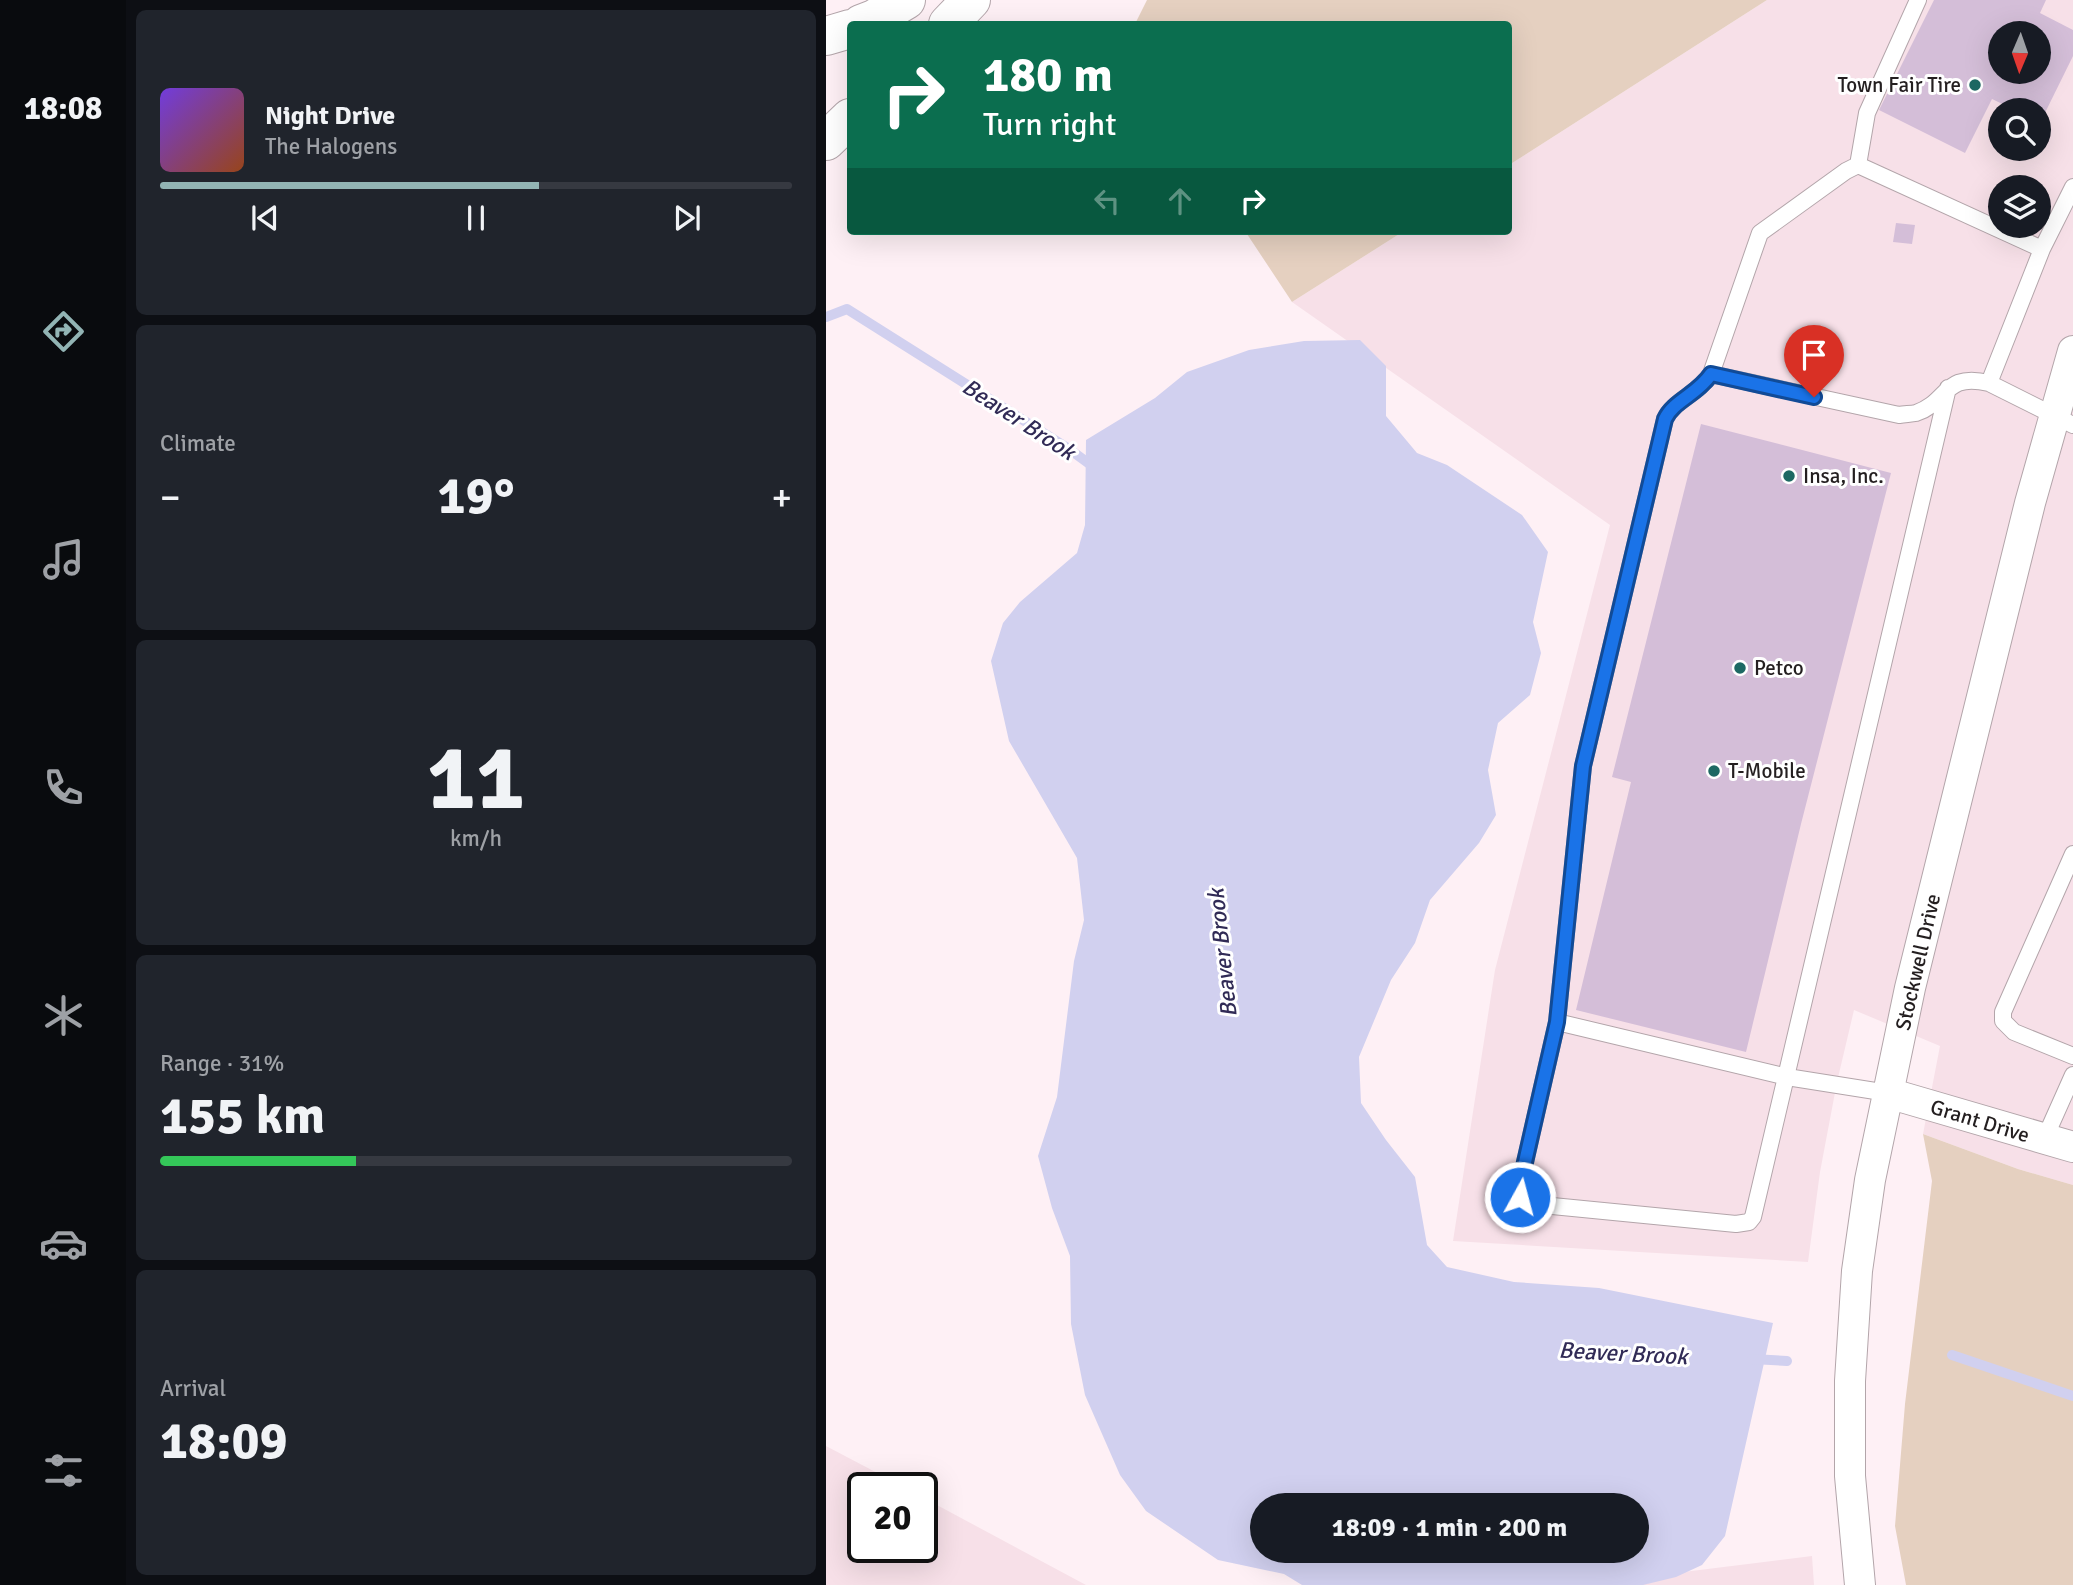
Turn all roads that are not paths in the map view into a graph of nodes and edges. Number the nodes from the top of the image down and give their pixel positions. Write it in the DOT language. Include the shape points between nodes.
graph roads {
  1 [pos="906,0"];
  2 [pos="971,0"];
  3 [pos="1918,0"];
  4 [pos="869,21"];
  5 [pos="951,21"];
  6 [pos="847,30"];
  7 [pos="826,36"];
  8 [pos="847,121"];
  9 [pos="826,141"];
  10 [pos="1858,165"];
  11 [pos="2073,187"];
  12 [pos="2042,249"];
  13 [pos="2073,351"];
  14 [pos="1711,374"];
  15 [pos="1989,383"];
  16 [pos="1948,388"];
  17 [pos="2064,421"];
  18 [pos="2073,853"];
  19 [pos="1557,1022"];
  20 [pos="2073,1056"];
  21 [pos="2073,1075"];
  22 [pos="1787,1077"];
  23 [pos="1888,1093"];
  24 [pos="2043,1140"];
  25 [pos="2073,1147"];
  26 [pos="1860,1585"];
  1 -- 4 [label="highway"];
  2 -- 5 [label="highway"];
  3 -- 10 [label="lane" via="1867,113"];
  6 -- 7 [label="highway"];
  8 -- 9 [label="highway"];
  10 -- 12 [label="lane"];
  10 -- 14 [label="lane" via="1760,233"];
  11 -- 12 [label="lane"];
  12 -- 15 [label="lane"];
  13 -- 17 [label="street, Stockwell Drive"];
  14 -- 16 [label="lane" via="1899,415 1928,407"];
  14 -- 19 [label="lane" via="1704,385 1669,410 1665,419 1583,766"];
  15 -- 16 [label="lane" via="1967,381"];
  15 -- 17 [label="lane"];
  16 -- 22 [label="lane"];
  17 -- 23 [label="street, Stockwell Drive" via="2030,503"];
  18 -- 20 [label="lane" via="2003,1012 2003,1021 2014,1032"];
  19 -- 22 [label="lane"];
  19 -- 22 [label="lane" via="1520,1184 1520,1197 1532,1204 1749,1222 1755,1213"];
  21 -- 24 [label="lane"];
  22 -- 23 [label="lane"];
  23 -- 24 [label="street, Grant Drive"];
  23 -- 26 [label="street, Stockwell Drive" via="1861,1232 1851,1356 1850,1476"];
  24 -- 25 [label="street, Grant Drive"];
}
